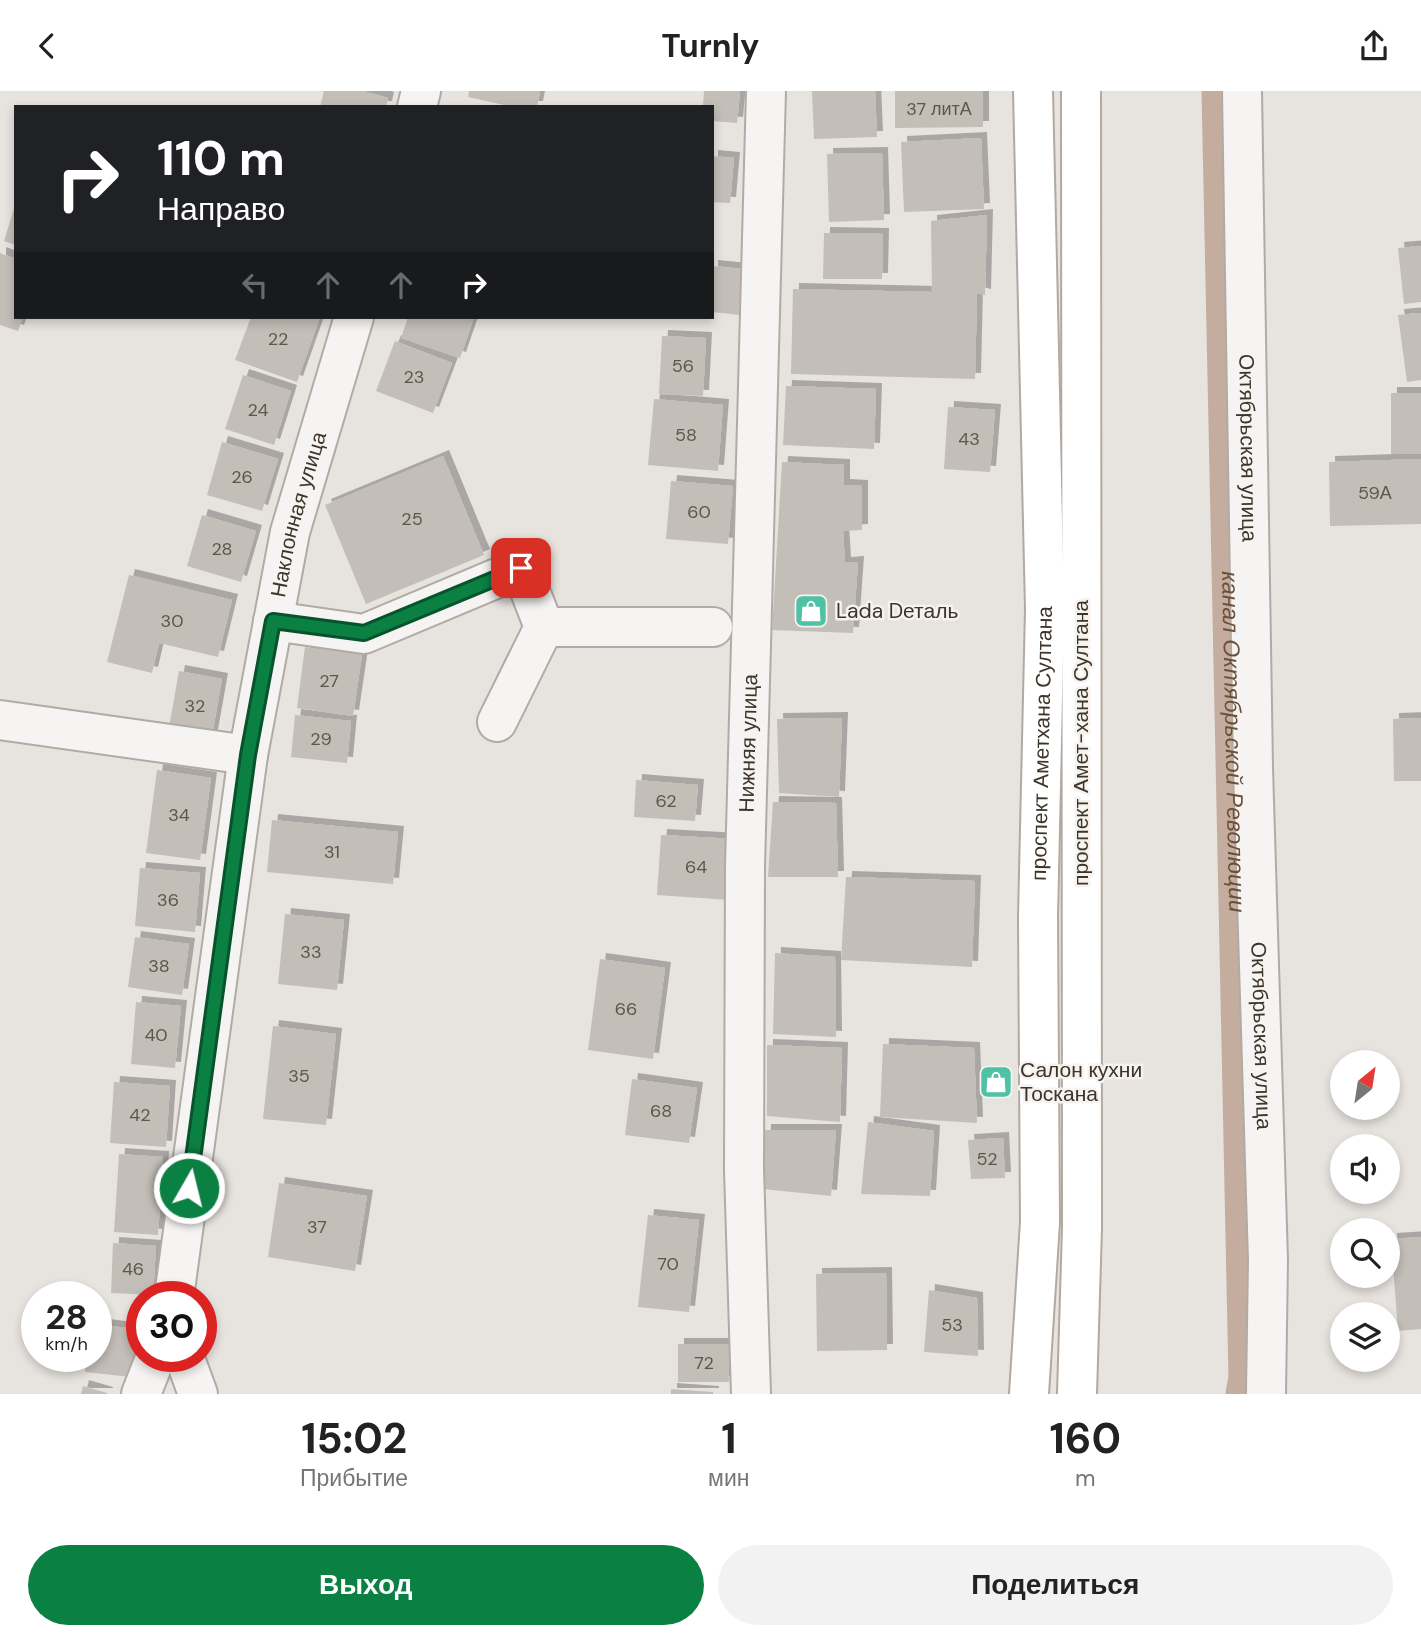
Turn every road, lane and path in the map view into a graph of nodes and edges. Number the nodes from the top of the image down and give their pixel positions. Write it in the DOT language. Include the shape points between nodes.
graph roads {
  1 [pos="766,91"];
  2 [pos="1033,91"];
  3 [pos="1081,91"];
  4 [pos="1242,91"];
  5 [pos="353,319"];
  6 [pos="273,621"];
  7 [pos="544,627"];
  8 [pos="713,627"];
  9 [pos="0,719"];
  10 [pos="497,722"];
  11 [pos="248,755"];
  12 [pos="176,1281"];
  13 [pos="150,1372"];
  14 [pos="190,1372"];
  15 [pos="141,1394"];
  16 [pos="198,1394"];
  17 [pos="751,1394"];
  18 [pos="1029,1394"];
  19 [pos="1077,1394"];
  20 [pos="1266,1394"];
  1 -- 17 [label="street, Нижняя улица" via="745,866 744,1170"];
  2 -- 18 [label="main road, проспект Аметхана Султана" via="1045,609 1038,917 1040,1222"];
  3 -- 19 [label="main road, проспект Амет-хана Султана" via="1082,1228"];
  4 -- 20 [label="street, Октябрьская улица" via="1253,768 1268,1260"];
  5 -- 6 [label="street, Наклонная улица" via="290,532"];
  6 -- 7 [label="street" via="364,633 521,568"];
  6 -- 11 [label="street, Наклонная улица"];
  7 -- 8 [label="street"];
  7 -- 10 [label="street"];
  9 -- 11 [label="street"];
  11 -- 12 [label="street, Наклонная улица"];
  13 -- 15 [label="street"];
  14 -- 16 [label="street"];
}
